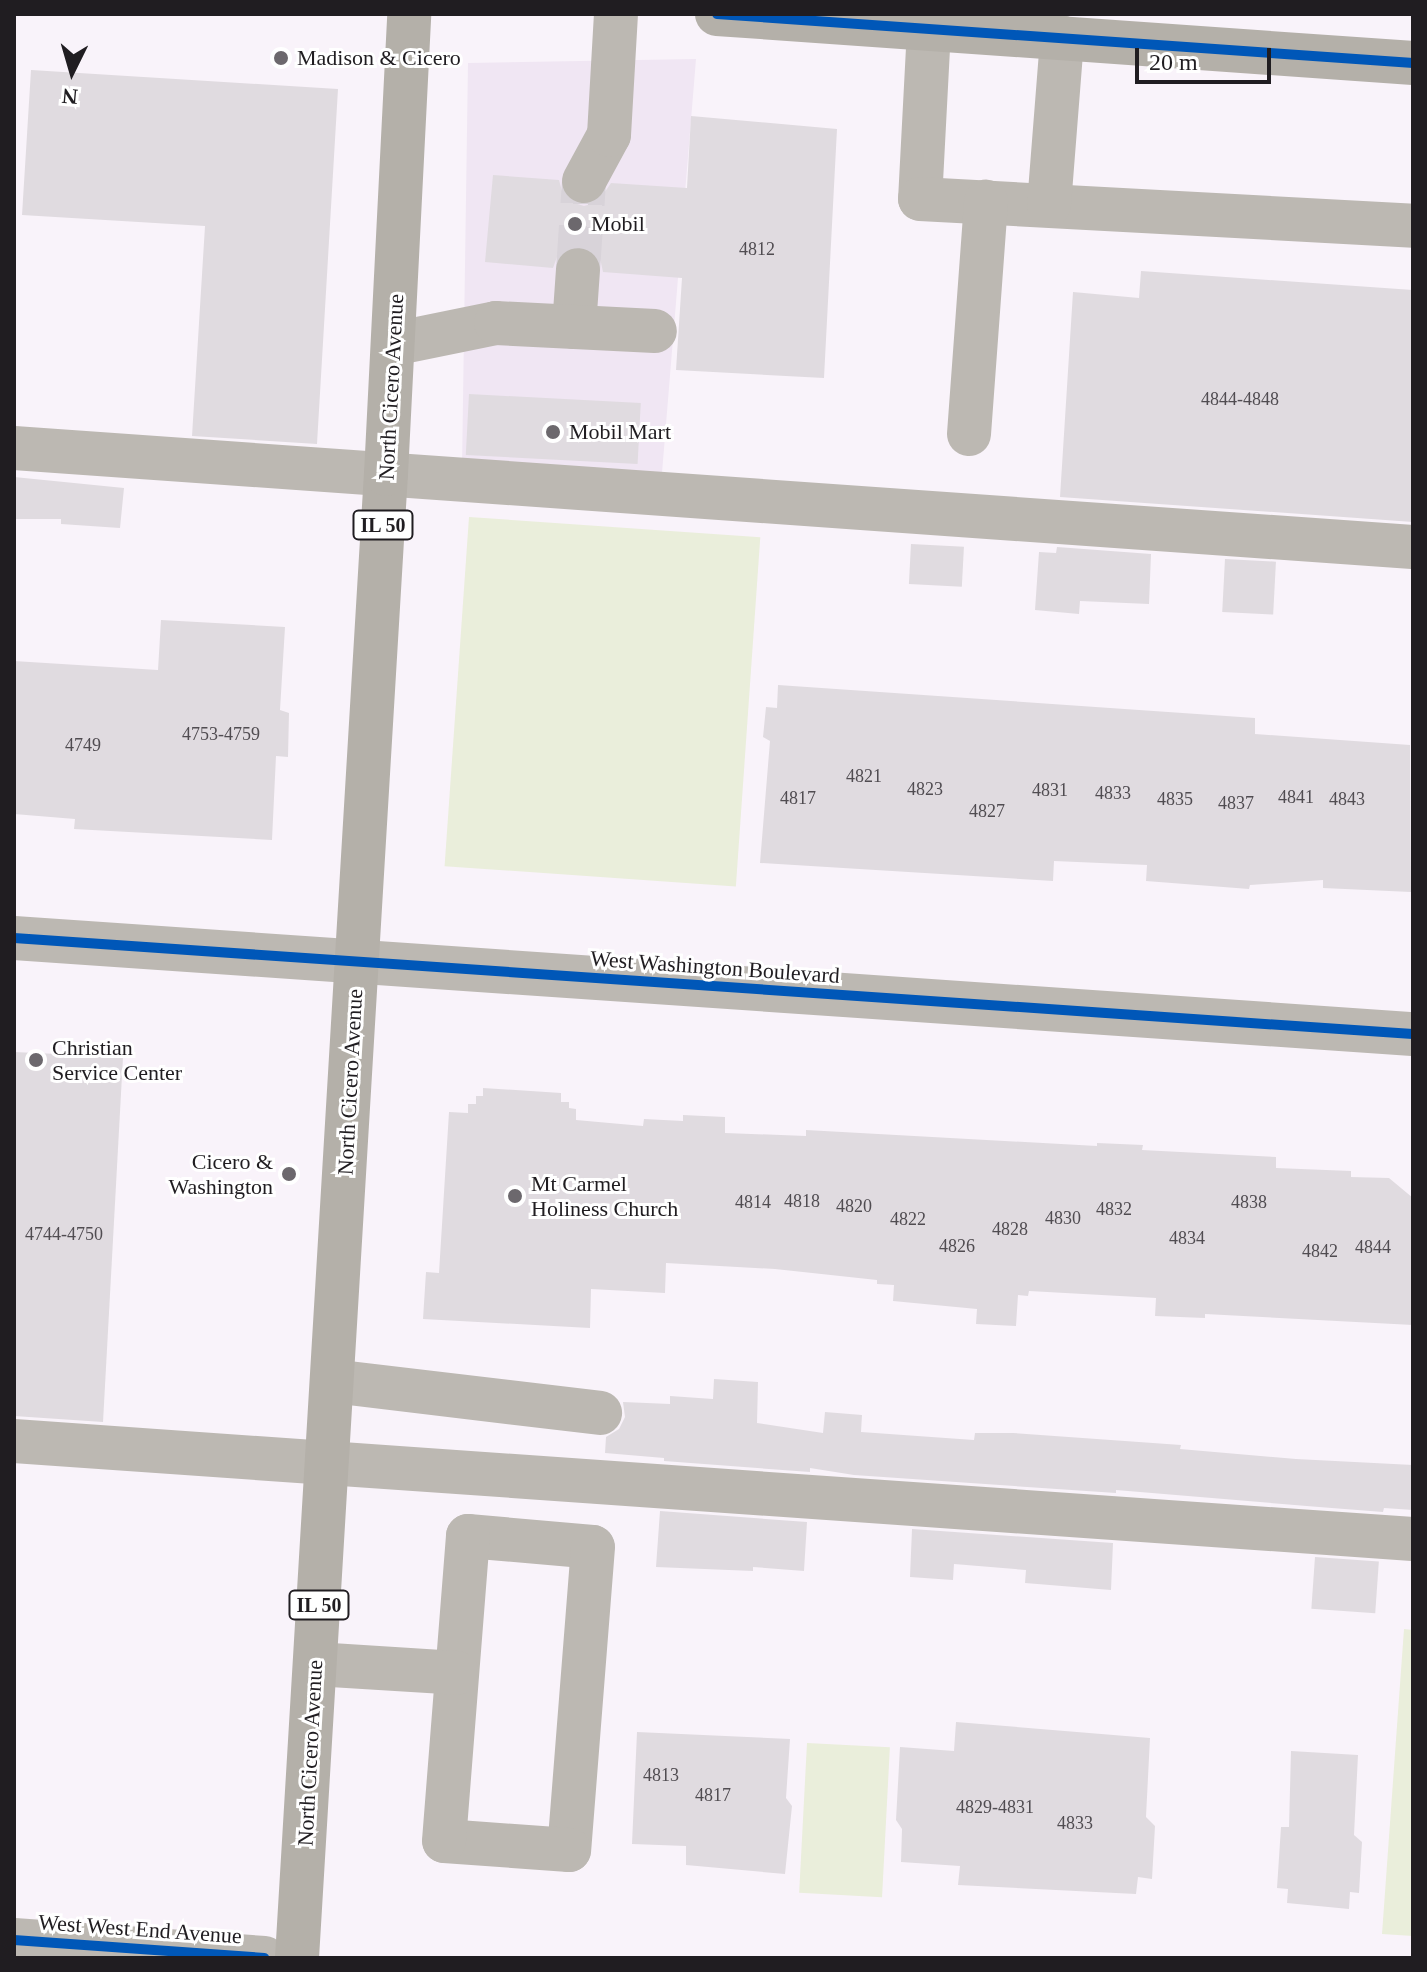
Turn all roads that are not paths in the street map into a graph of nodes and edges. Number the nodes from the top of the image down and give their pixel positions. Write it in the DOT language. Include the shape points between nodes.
graph roads {
  1 [pos="409,14"];
  2 [pos="616,14"];
  3 [pos="717,14"];
  4 [pos="929,29"];
  5 [pos="1062,38"];
  6 [pos="1413,63"];
  7 [pos="584,181"];
  8 [pos="986,202"];
  9 [pos="1049,205"];
  10 [pos="1413,226"];
  11 [pos="578,270"];
  12 [pos="574,327"];
  13 [pos="655,331"];
  14 [pos="393,344"];
  15 [pos="969,434"];
  16 [pos="14,448"];
  17 [pos="386,474"];
  18 [pos="1413,547"];
  19 [pos="14,938"];
  20 [pos="357,963"];
  21 [pos="1413,1034"];
  22 [pos="332,1381"];
  23 [pos="600,1413"];
  24 [pos="14,1441"];
  25 [pos="327,1463"];
  26 [pos="1413,1539"];
  27 [pos="315,1664"];
  28 [pos="457,1673"];
  29 [pos="14,1940"];
  30 [pos="264,1958"];
  31 [pos="297,1958"];
  1 -- 14 [label="main road, North Cicero Avenue / IL 50"];
  2 -- 7 [label="street" via="609,135"];
  3 -- 4 [label="main road"];
  4 -- 5 [label="main road"];
  4 -- 8 [label="street" via="920,199"];
  5 -- 6 [label="main road"];
  5 -- 9 [label="street"];
  8 -- 9 [label="street"];
  8 -- 15 [label="street"];
  9 -- 10 [label="street"];
  11 -- 12 [label="street"];
  12 -- 13 [label="street"];
  12 -- 14 [label="street" via="496,323"];
  14 -- 17 [label="main road, North Cicero Avenue / IL 50"];
  16 -- 17 [label="street"];
  17 -- 18 [label="street"];
  17 -- 20 [label="main road, North Cicero Avenue / IL 50"];
  19 -- 20 [label="street, West Washington Boulevard"];
  20 -- 21 [label="street, West Washington Boulevard"];
  20 -- 22 [label="main road, North Cicero Avenue / IL 50"];
  22 -- 23 [label="street"];
  22 -- 25 [label="main road, North Cicero Avenue / IL 50"];
  24 -- 25 [label="street"];
  25 -- 26 [label="street"];
  25 -- 27 [label="main road, North Cicero Avenue / IL 50"];
  27 -- 28 [label="street"];
  27 -- 31 [label="main road, North Cicero Avenue / IL 50"];
  28 -- 28 [label="street" via="444,1841 569,1850 593,1547 468,1536"];
  29 -- 30 [label="street, West West End Avenue"];
}
